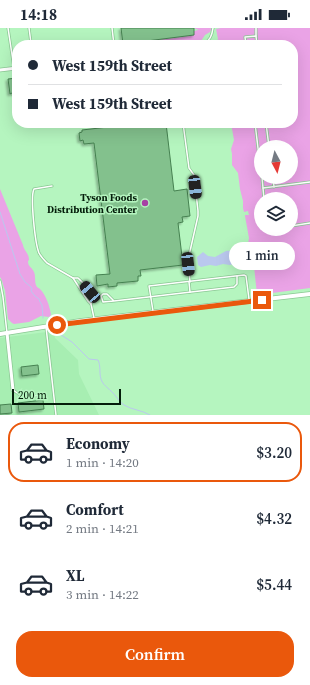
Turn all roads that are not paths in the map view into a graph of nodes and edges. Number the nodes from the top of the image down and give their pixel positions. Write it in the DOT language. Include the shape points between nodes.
graph roads {
  1 [pos="8,28"];
  2 [pos="29,28"];
  3 [pos="112,28"];
  4 [pos="213,28"];
  5 [pos="256,28"];
  6 [pos="256,36"];
  7 [pos="30,40"];
  8 [pos="113,40"];
  9 [pos="209,40"];
  10 [pos="245,40"];
  11 [pos="256,40"];
  12 [pos="12,51"];
  13 [pos="12,68"];
  14 [pos="0,70"];
  15 [pos="184,128"];
  16 [pos="256,128"];
  17 [pos="267,128"];
  18 [pos="257,140"];
  19 [pos="268,140"];
  20 [pos="310,182"];
  21 [pos="263,184"];
  22 [pos="52,186"];
  23 [pos="274,186"];
  24 [pos="263,188"];
  25 [pos="263,192"];
  26 [pos="310,224"];
  27 [pos="298,225"];
  28 [pos="237,276"];
  29 [pos="73,278"];
  30 [pos="0,280"];
  31 [pos="190,282"];
  32 [pos="190,292"];
  33 [pos="310,294"];
  34 [pos="151,297"];
  35 [pos="114,301"];
  36 [pos="249,301"];
  37 [pos="91,304"];
  38 [pos="153,313"];
  39 [pos="94,320"];
  40 [pos="46,326"];
  41 [pos="7,333"];
  42 [pos="0,334"];
  43 [pos="13,390"];
  44 [pos="42,395"];
  45 [pos="56,415"];
  1 -- 12 [label="lane"];
  2 -- 7 [label="lane"];
  3 -- 8 [label="lane"];
  4 -- 9 [label="lane"];
  5 -- 6 [label="lane"];
  6 -- 10 [label="lane" via="245,37"];
  6 -- 11 [label="lane"];
  13 -- 14 [label="street"];
  15 -- 31 [label="lane" via="189,168 194,175 198,211 188,260"];
  16 -- 18 [label="lane"];
  17 -- 19 [label="lane"];
  20 -- 23 [label="lane"];
  21 -- 24 [label="lane"];
  22 -- 29 [label="lane" via="34,189 32,193 39,252 43,260"];
  23 -- 24 [label="lane"];
  24 -- 25 [label="lane"];
  26 -- 27 [label="lane"];
  28 -- 31 [label="lane"];
  28 -- 32 [label="lane" via="237,284 234,287"];
  28 -- 36 [label="lane" via="246,276"];
  29 -- 37 [label="lane"];
  29 -- 37 [label="lane" via="78,278 90,292 94,299"];
  30 -- 41 [label="lane"];
  31 -- 32 [label="lane"];
  31 -- 34 [label="lane" via="150,286"];
  32 -- 34 [label="lane"];
  33 -- 36 [label="street"];
  34 -- 35 [label="lane"];
  34 -- 38 [label="lane"];
  35 -- 35 [label="lane" via="108,294 101,296 103,302"];
  36 -- 38 [label="street"];
  37 -- 39 [label="lane"];
  38 -- 39 [label="street"];
  39 -- 40 [label="street"];
  40 -- 41 [label="street"];
  40 -- 45 [label="lane"];
  41 -- 42 [label="street"];
  41 -- 43 [label="street"];
  43 -- 44 [label="lane" via="23,397"];
}
